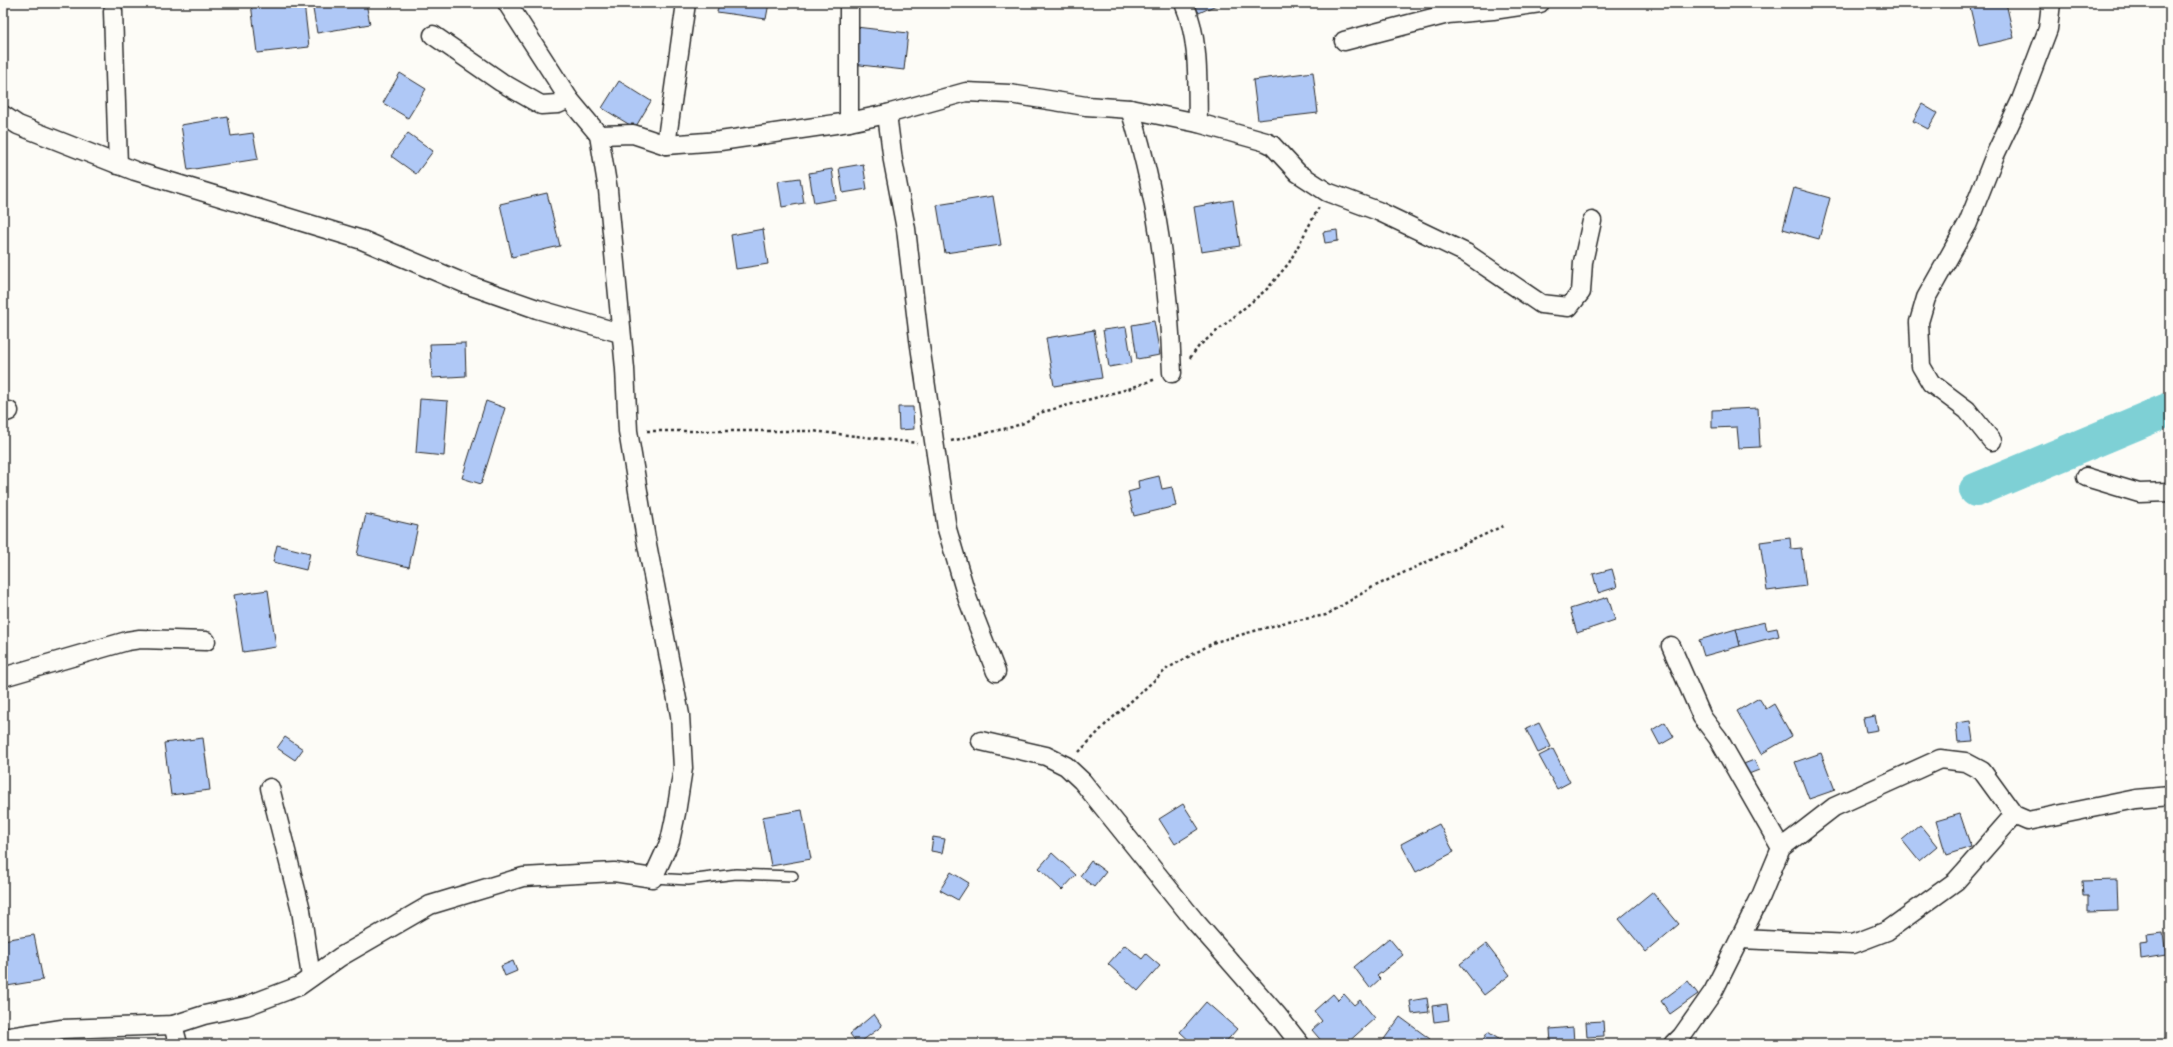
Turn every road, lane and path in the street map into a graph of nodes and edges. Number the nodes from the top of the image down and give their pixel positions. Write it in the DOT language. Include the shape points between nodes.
graph roads {
  1 [pos="507,3"];
  2 [pos="686,3"];
  3 [pos="849,3"];
  4 [pos="1184,3"];
  5 [pos="1540,3"];
  6 [pos="2051,3"];
  7 [pos="113,11"];
  8 [pos="433,35"];
  9 [pos="1344,41"];
  10 [pos="569,99"];
  11 [pos="1130,109"];
  12 [pos="887,114"];
  13 [pos="3,115"];
  14 [pos="849,122"];
  15 [pos="1198,123"];
  16 [pos="599,135"];
  17 [pos="666,145"];
  18 [pos="118,165"];
  19 [pos="1592,221"];
  20 [pos="620,333"];
  21 [pos="1172,374"];
  22 [pos="628,431"];
  23 [pos="1992,441"];
  24 [pos="935,445"];
  25 [pos="2086,477"];
  26 [pos="2170,492"];
  27 [pos="1505,525"];
  28 [pos="206,641"];
  29 [pos="1672,646"];
  30 [pos="996,672"];
  31 [pos="3,677"];
  32 [pos="981,741"];
  33 [pos="1066,766"];
  34 [pos="270,788"];
  35 [pos="2170,796"];
  36 [pos="2014,814"];
  37 [pos="1781,848"];
  38 [pos="793,876"];
  39 [pos="653,878"];
  40 [pos="1740,939"];
  41 [pos="311,977"];
  42 [pos="173,1025"];
  43 [pos="3,1038"];
  44 [pos="178,1044"];
  45 [pos="1300,1044"];
  46 [pos="1674,1044"];
  1 -- 10 [label="street"];
  2 -- 17 [label="street"];
  3 -- 14 [label="street"];
  4 -- 15 [label="street" via="1195,41"];
  5 -- 9 [label="street" via="1448,14"];
  6 -- 23 [label="street" via="2048,29 2020,100 1968,223 1926,298 1919,322 1921,366 1931,383 1967,410"];
  7 -- 18 [label="street"];
  8 -- 10 [label="street" via="540,105 558,104"];
  10 -- 16 [label="street"];
  11 -- 12 [label="street" via="1086,106 1010,94 966,92"];
  11 -- 15 [label="street"];
  11 -- 21 [label="street" via="1147,171 1160,234 1168,298"];
  12 -- 14 [label="street"];
  12 -- 24 [label="street" via="906,229"];
  13 -- 18 [label="street" via="18,125"];
  14 -- 17 [label="street" via="720,142"];
  15 -- 19 [label="street" via="1272,145 1298,173 1327,192 1378,211 1466,253 1541,304 1569,307 1580,292 1583,262"];
  16 -- 17 [label="street" via="633,134"];
  16 -- 20 [label="street" via="608,190"];
  18 -- 20 [label="street" via="362,240 466,284 537,310"];
  20 -- 22 [label="street" via="625,369"];
  22 -- 24 [label="path" via="812,431"];
  22 -- 39 [label="street" via="680,715 683,768 670,841"];
  24 -- 30 [label="street" via="947,529 968,600"];
  25 -- 26 [label="street" via="2139,494"];
  27 -- 33 [label="path" via="1370,588 1326,615 1215,642 1168,668 1108,722"];
  28 -- 31 [label="street" via="127,641"];
  29 -- 37 [label="street" via="1702,717 1718,738"];
  32 -- 33 [label="street" via="1046,756"];
  33 -- 45 [label="street" via="1082,781 1194,920"];
  34 -- 41 [label="street" via="301,910"];
  35 -- 36 [label="street" via="2136,799 2028,821"];
  36 -- 37 [label="street" via="1982,771 1964,762 1940,759 1834,807"];
  36 -- 40 [label="street" via="1956,880 1887,931 1853,944"];
  37 -- 40 [label="street"];
  38 -- 39 [label="lane" via="736,874 688,880"];
  39 -- 41 [label="street" via="614,872 516,879 430,905 340,957"];
  40 -- 46 [label="street" via="1713,992"];
  41 -- 42 [label="street" via="299,986 246,1006"];
  42 -- 43 [label="street" via="62,1029"];
  42 -- 44 [label="street"];
}
